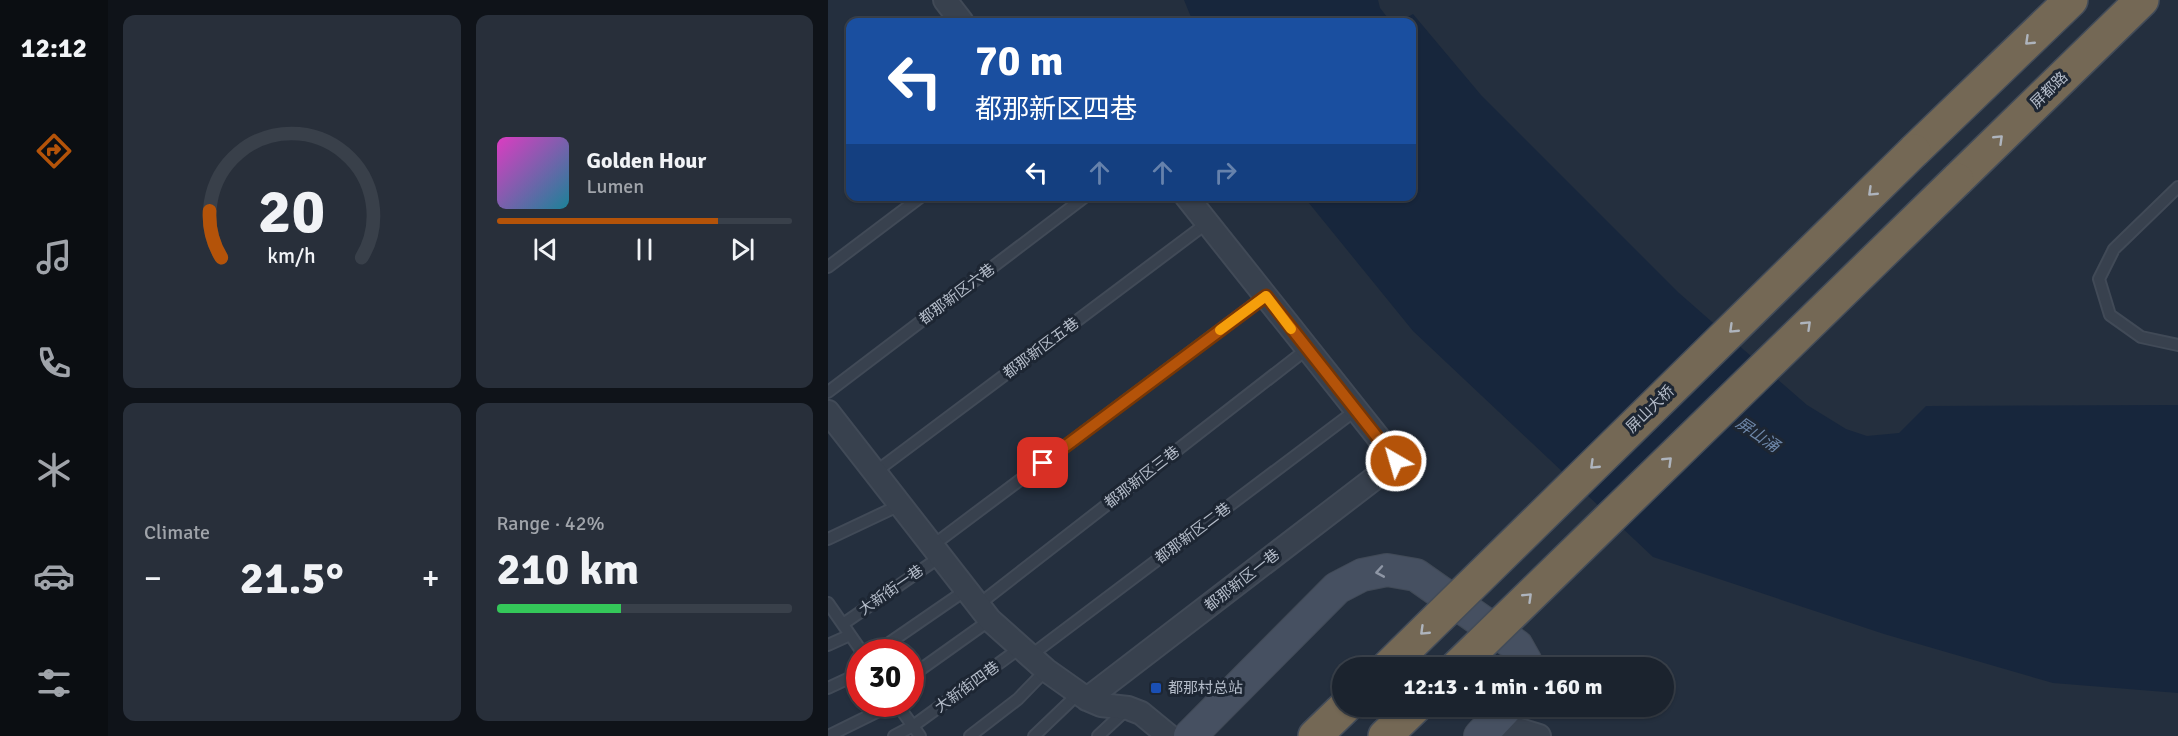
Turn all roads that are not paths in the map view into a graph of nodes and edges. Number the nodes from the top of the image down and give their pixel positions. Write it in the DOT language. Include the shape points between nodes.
graph roads {
  1 [pos="945,0"];
  2 [pos="2071,0"];
  3 [pos="2142,0"];
  4 [pos="959,18"];
  5 [pos="2178,187"];
  6 [pos="914,201"];
  7 [pos="1079,201"];
  8 [pos="1190,201"];
  9 [pos="1207,223"];
  10 [pos="828,267"];
  11 [pos="1266,296"];
  12 [pos="2178,345"];
  13 [pos="1307,349"];
  14 [pos="828,392"];
  15 [pos="1356,410"];
  16 [pos="828,412"];
  17 [pos="874,473"];
  18 [pos="900,506"];
  19 [pos="828,539"];
  20 [pos="936,551"];
  21 [pos="828,603"];
  22 [pos="978,605"];
  23 [pos="843,624"];
  24 [pos="850,635"];
  25 [pos="853,639"];
  26 [pos="904,639"];
  27 [pos="828,645"];
  28 [pos="1398,657"];
  29 [pos="1467,657"];
  30 [pos="1523,657"];
  31 [pos="1032,658"];
  32 [pos="924,662"];
  33 [pos="846,680"];
  34 [pos="828,688"];
  35 [pos="1082,696"];
  36 [pos="1128,708"];
  37 [pos="868,717"];
  38 [pos="906,717"];
  39 [pos="1335,717"];
  40 [pos="1494,722"];
  41 [pos="913,726"];
  42 [pos="828,736"];
  43 [pos="894,736"];
  44 [pos="920,736"];
  45 [pos="970,736"];
  46 [pos="1034,736"];
  47 [pos="1098,736"];
  48 [pos="1169,736"];
  49 [pos="1190,736"];
  50 [pos="1315,736"];
  51 [pos="1539,736"];
  1 -- 4 [label="street"];
  2 -- 28 [label="highway, 屏山大桥, one-way, bridge"];
  29 -- 3 [label="highway, 屏都路, one-way, bridge"];
  5 -- 12 [label="lane" via="2114,249 2099,279 2110,315 2141,338"];
  6 -- 10 [label="lane"];
  7 -- 14 [label="lane, 都那新区六巷"];
  8 -- 9 [label="street"];
  9 -- 11 [label="street"];
  9 -- 17 [label="lane, 都那新区五巷"];
  11 -- 13 [label="street"];
  11 -- 20 [label="lane, 大新街一巷"];
  13 -- 15 [label="street"];
  13 -- 22 [label="lane, 都那新区三巷"];
  15 -- 31 [label="lane, 都那新区二巷"];
  15 -- 35 [label="street, 都那新区一巷" via="1396,461"];
  16 -- 17 [label="street"];
  17 -- 18 [label="street"];
  18 -- 19 [label="lane"];
  18 -- 20 [label="street"];
  20 -- 22 [label="street"];
  20 -- 23 [label="lane, 大新街一巷"];
  21 -- 23 [label="lane"];
  22 -- 26 [label="lane"];
  22 -- 31 [label="street"];
  22 -- 32 [label="lane"];
  23 -- 24 [label="lane"];
  24 -- 25 [label="lane"];
  24 -- 27 [label="lane"];
  30 -- 49 [label="street, one-way" via="1517,646 1416,575 1387,570 1362,575 1337,588"];
  31 -- 35 [label="street"];
  31 -- 41 [label="lane, 大新街四巷"];
  31 -- 45 [label="lane" via="1018,699"];
  33 -- 34 [label="lane"];
  35 -- 36 [label="street" via="1101,705"];
  35 -- 46 [label="lane"];
  36 -- 47 [label="lane"];
  36 -- 48 [label="street" via="1141,713"];
  37 -- 42 [label="lane"];
  38 -- 41 [label="lane"];
  39 -- 50 [label="highway"];
  40 -- 51 [label="street"];
  41 -- 43 [label="lane, 大新街四巷"];
  41 -- 44 [label="lane"];
}
